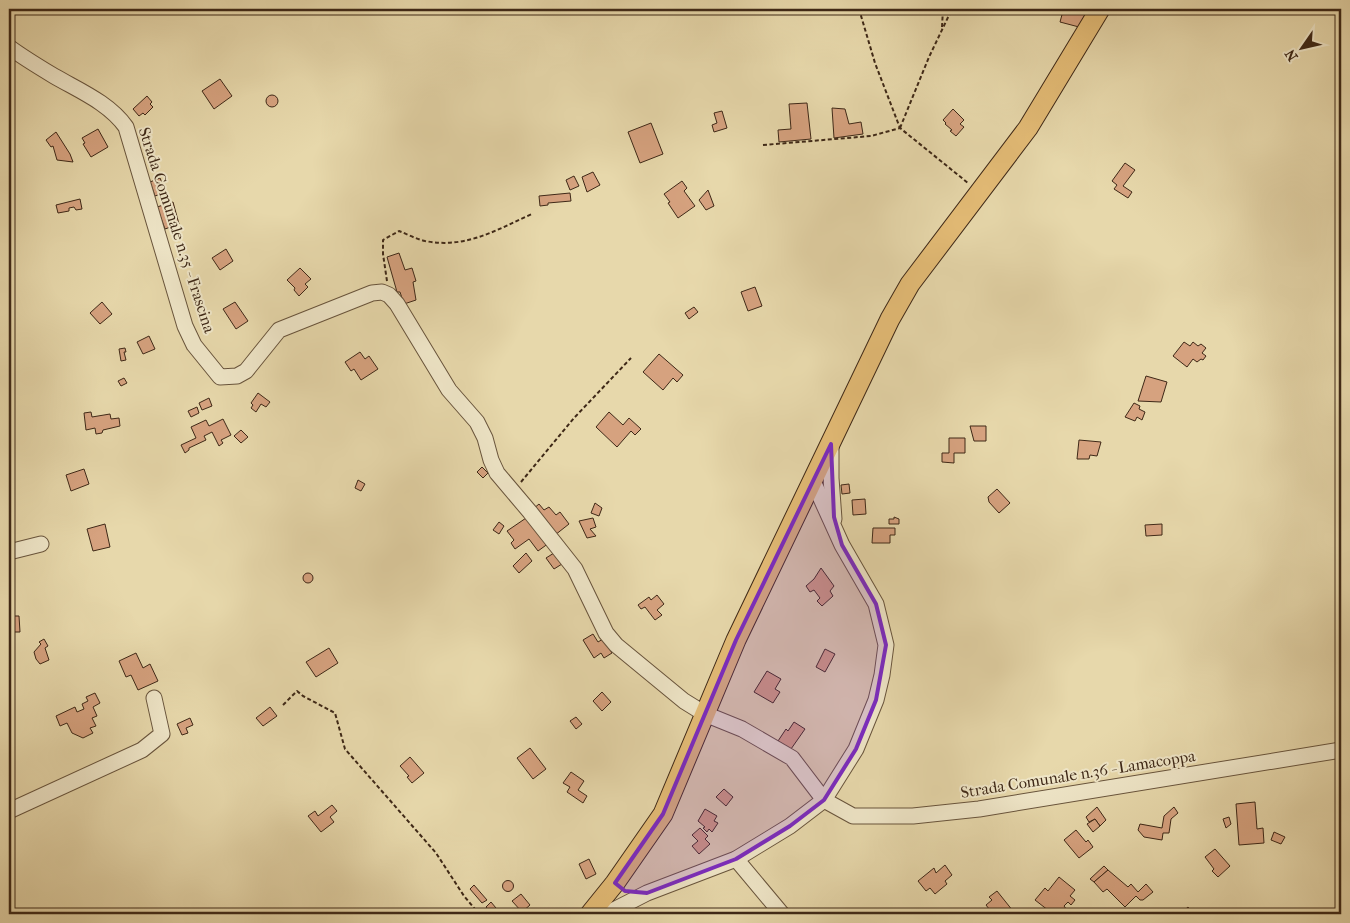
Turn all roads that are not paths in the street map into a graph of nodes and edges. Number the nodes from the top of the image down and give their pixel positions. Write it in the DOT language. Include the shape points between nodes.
graph roads {
  1 [pos="1100,9"];
  2 [pos="9,47"];
  3 [pos="831,444"];
  4 [pos="813,481"];
  5 [pos="41,544"];
  6 [pos="842,545"];
  7 [pos="9,552"];
  8 [pos="154,698"];
  9 [pos="705,714"];
  10 [pos="1341,750"];
  11 [pos="824,800"];
  12 [pos="9,811"];
  13 [pos="736,859"];
  14 [pos="615,883"];
  15 [pos="646,892"];
  16 [pos="590,914"];
  17 [pos="606,914"];
  18 [pos="782,914"];
  1 -- 3 [label="main road" via="1028,128 910,284"];
  2 -- 9 [label="street, Strada Comunale n.35 - Frascina" via="103,104 126,127 185,326 194,344 220,377 237,376 246,371 279,330 372,293 389,295 449,390 477,422 497,473 574,569 606,634 684,701"];
  3 -- 4 [label="main road"];
  3 -- 6 [label="street" via="834,517"];
  4 -- 6 [label="street"];
  4 -- 9 [label="main road" via="736,640"];
  5 -- 7 [label="street"];
  6 -- 11 [label="street" via="876,604 886,645 876,700 856,750"];
  8 -- 12 [label="street" via="162,734 142,750"];
  9 -- 11 [label="street" via="742,729 792,758"];
  9 -- 14 [label="main road" via="663,814"];
  10 -- 11 [label="street, Strada Comunale n.36 - Lamacoppa" via="979,809 914,816 853,816"];
  11 -- 13 [label="street" via="790,826"];
  13 -- 15 [label="street"];
  13 -- 18 [label="street"];
  14 -- 15 [label="street" via="630,894"];
  14 -- 16 [label="main road"];
  15 -- 17 [label="street"];
}
